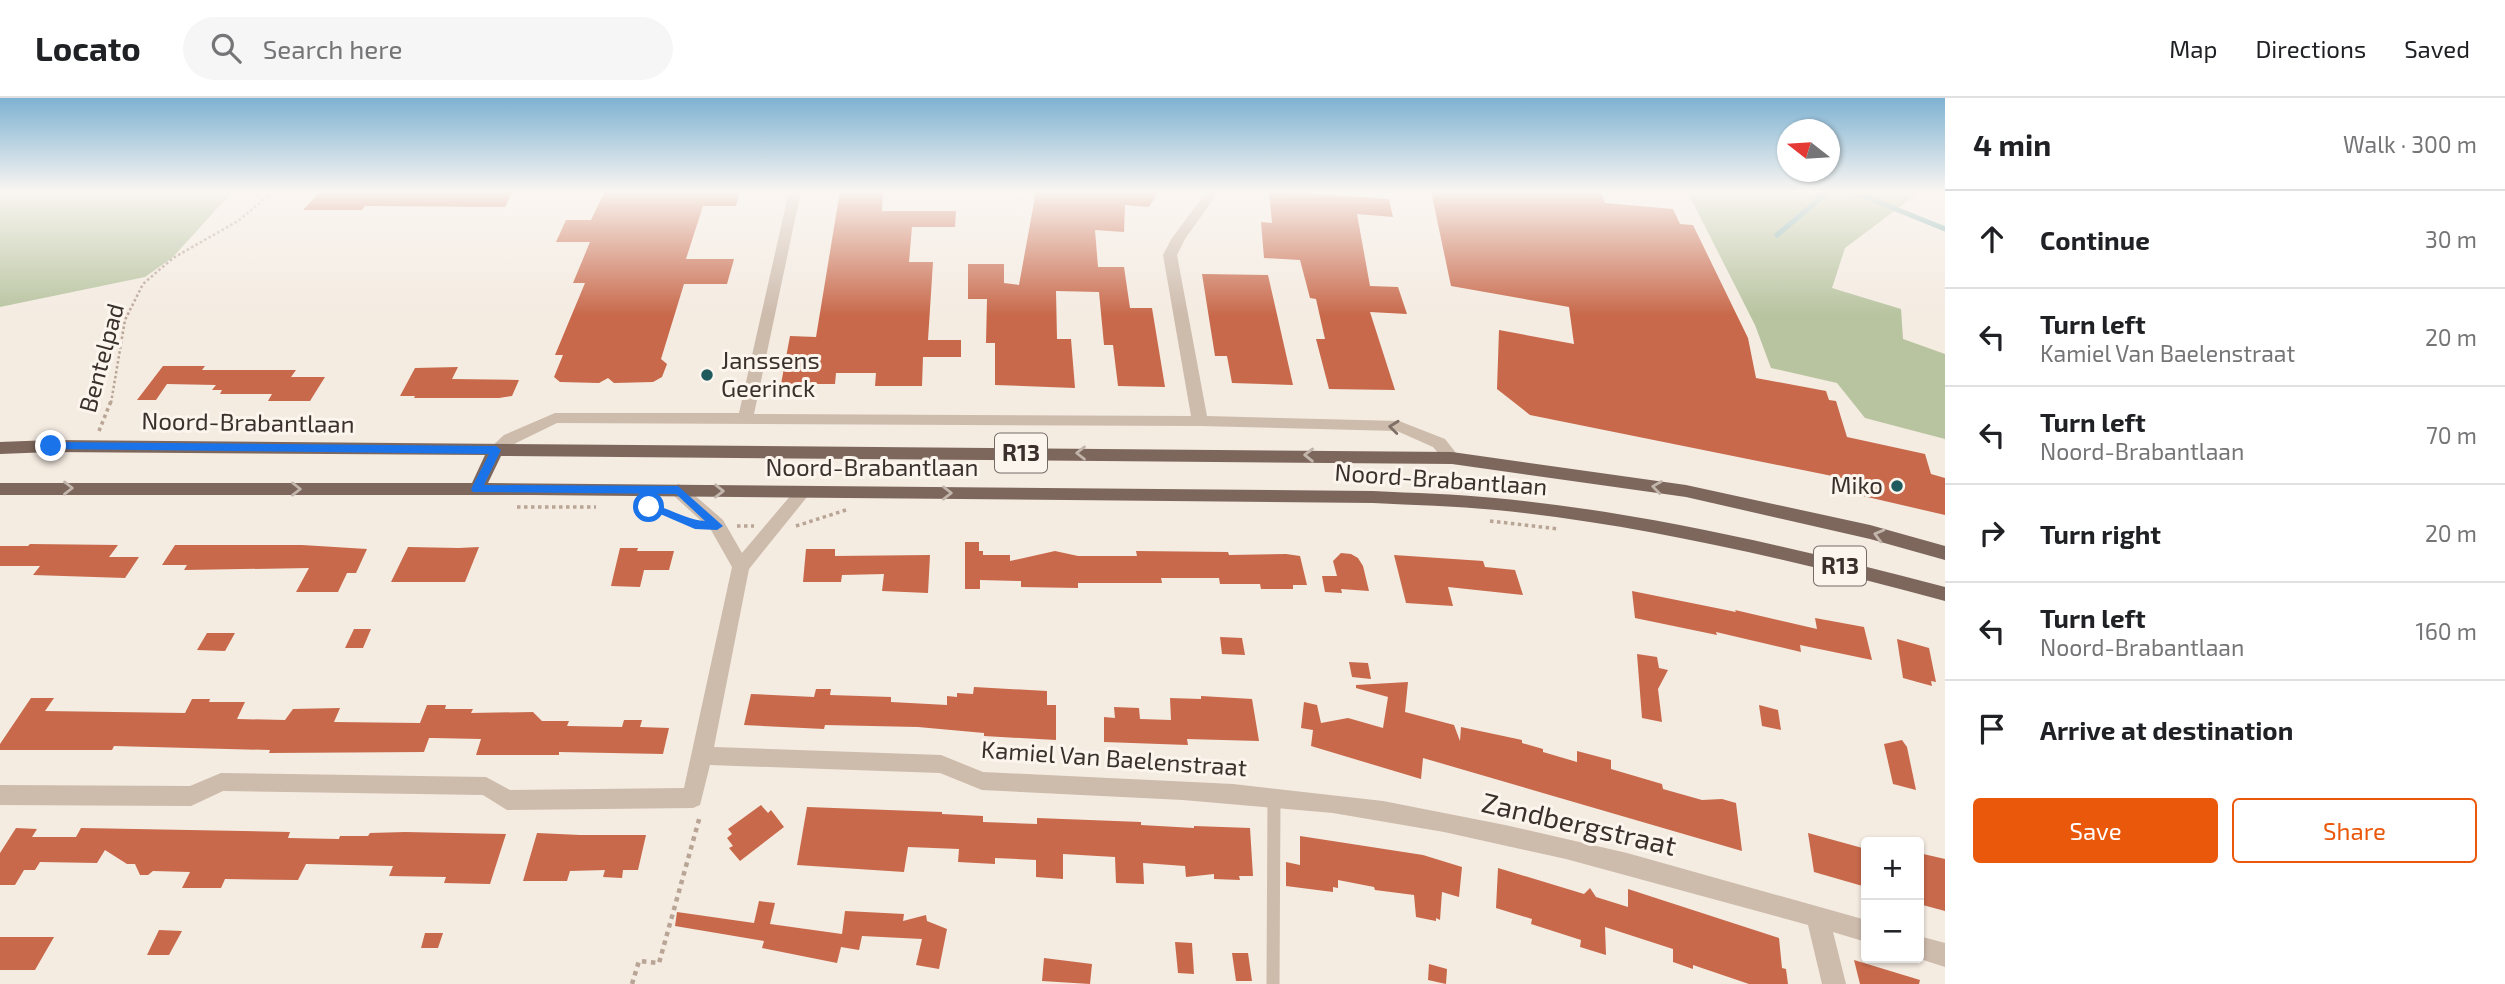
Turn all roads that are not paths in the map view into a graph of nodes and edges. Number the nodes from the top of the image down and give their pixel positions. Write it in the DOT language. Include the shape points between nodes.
graph roads {
  1 [pos="786,232"];
  2 [pos="1182,232"];
  3 [pos="745,420"];
  4 [pos="1200,421"];
  5 [pos="0,449"];
  6 [pos="496,450"];
  7 [pos="1452,458"];
  8 [pos="0,489"];
  9 [pos="477,489"];
  10 [pos="678,490"];
  11 [pos="803,492"];
  12 [pos="1945,553"];
  13 [pos="741,567"];
  14 [pos="1945,594"];
  15 [pos="701,756"];
  16 [pos="0,795"];
  17 [pos="1274,797"];
  18 [pos="1817,916"];
  19 [pos="1861,930"];
  20 [pos="1924,949"];
  21 [pos="1945,955"];
  22 [pos="1273,984"];
  23 [pos="1834,984"];
  1 -- 3 [label="street"];
  2 -- 4 [label="street" via="1170,255"];
  3 -- 4 [label="street, Noord-Brabantlaan"];
  3 -- 6 [label="street, Noord-Brabantlaan" via="555,418"];
  7 -- 4 [label="street, Noord-Brabantlaan, one-way" via="1439,443 1399,426"];
  5 -- 6 [label="main road, Noord-Brabantlaan / R13"];
  7 -- 6 [label="main road, Noord-Brabantlaan / R13, one-way"];
  6 -- 9 [label="main road"];
  12 -- 7 [label="main road, Noord-Brabantlaan / R13, one-way" via="1686,491"];
  8 -- 9 [label="main road, Noord-Brabantlaan / R13, one-way"];
  9 -- 10 [label="main road, Noord-Brabantlaan / R13"];
  10 -- 11 [label="main road, Noord-Brabantlaan / R13, one-way"];
  10 -- 13 [label="street" via="717,526"];
  11 -- 13 [label="street"];
  11 -- 14 [label="main road, Noord-Brabantlaan / R13, one-way" via="1290,495 1496,504 1750,545"];
  13 -- 15 [label="street"];
  15 -- 16 [label="street" via="693,798 507,800 486,786 221,782 191,796"];
  15 -- 17 [label="street, Kamiel Van Baelenstraat" via="941,764 982,780"];
  17 -- 18 [label="street, Zandbergstraat" via="1448,824 1619,862"];
  17 -- 22 [label="lane"];
  18 -- 19 [label="street, Zandbergstraat"];
  18 -- 23 [label="street"];
  20 -- 21 [label="street"];
}
